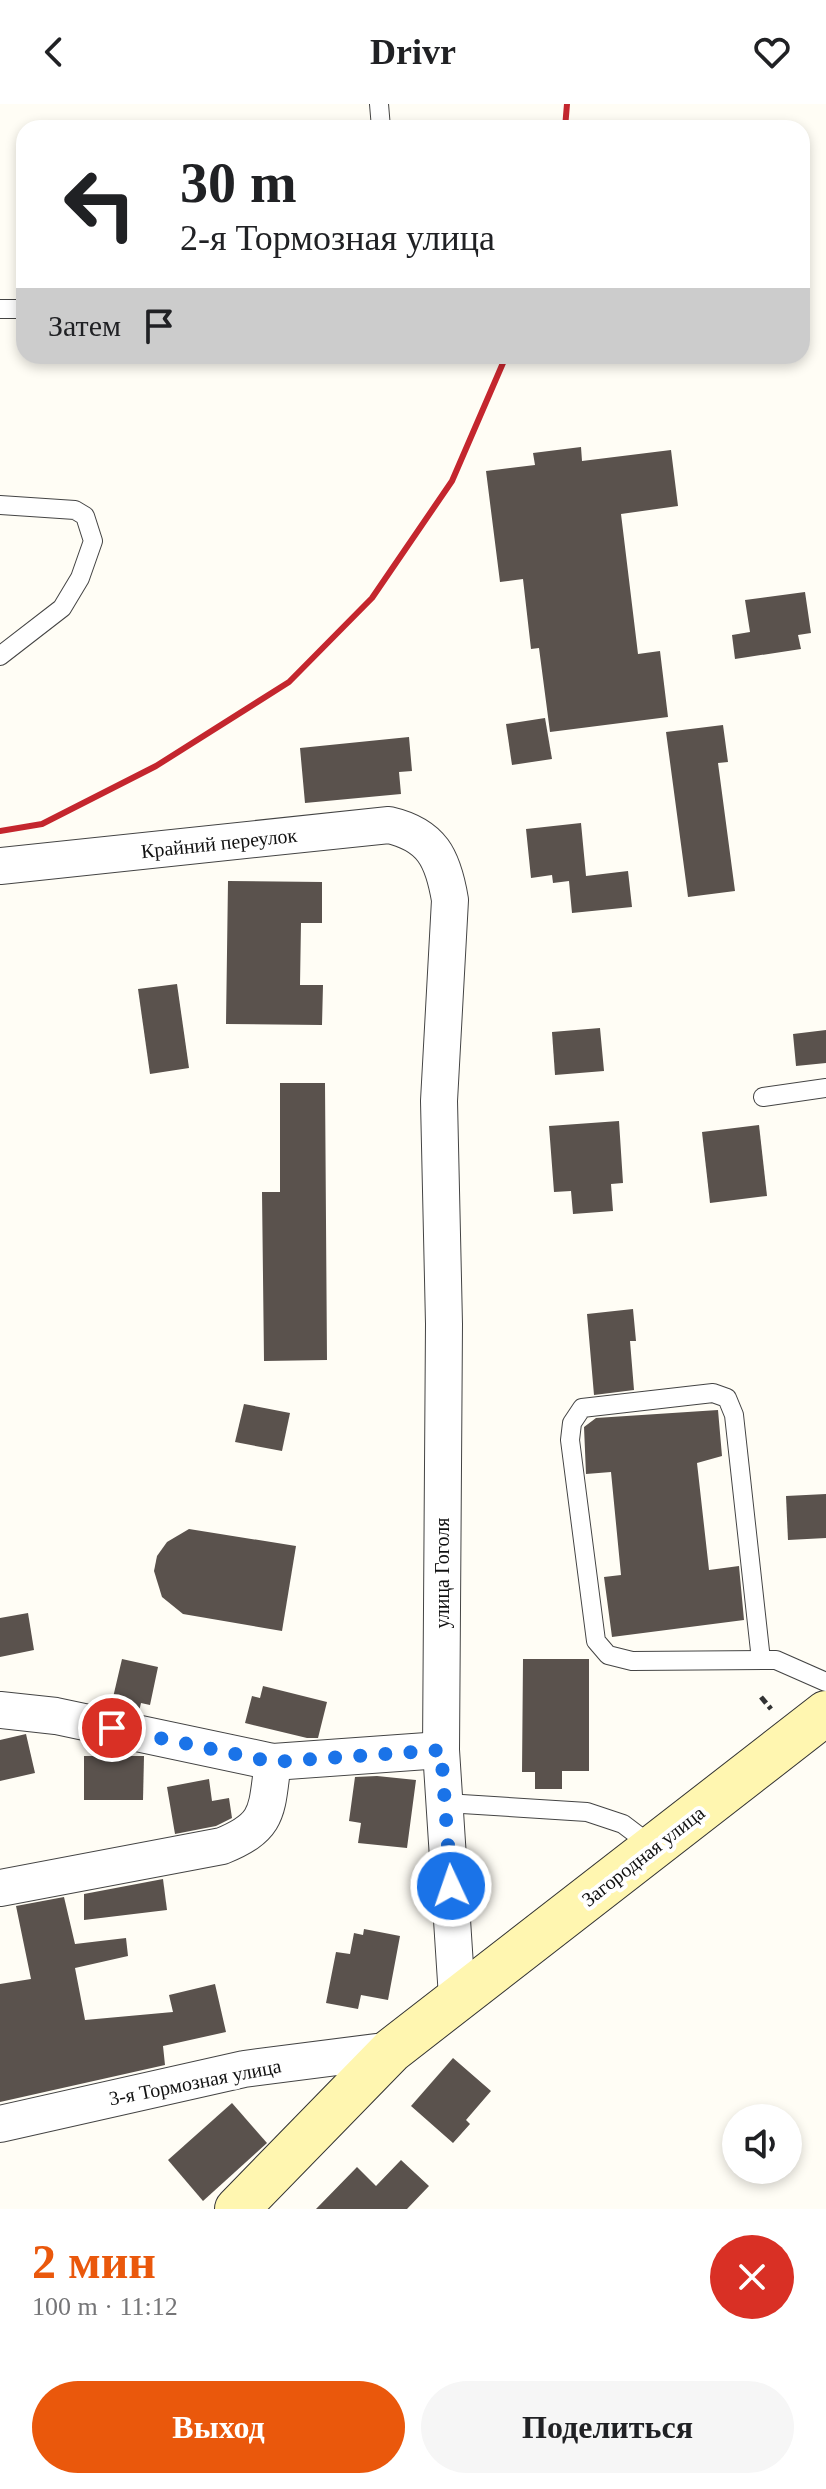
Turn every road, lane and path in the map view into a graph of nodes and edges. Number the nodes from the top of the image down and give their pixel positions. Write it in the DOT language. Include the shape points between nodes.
graph roads {
  1 [pos="0,505"];
  2 [pos="0,656"];
  3 [pos="431,847"];
  4 [pos="0,866"];
  5 [pos="826,1088"];
  6 [pos="763,1097"];
  7 [pos="761,1660"];
  8 [pos="826,1682"];
  9 [pos="0,1710"];
  10 [pos="826,1713"];
  11 [pos="441,1750"];
  12 [pos="273,1762"];
  13 [pos="446,1803"];
  14 [pos="654,1848"];
  15 [pos="0,1888"];
  16 [pos="457,1997"];
  17 [pos="392,2050"];
  18 [pos="0,2124"];
  19 [pos="237,2209"];
  1 -- 2 [label="lane" via="75,510 85,516 93,541 62,608"];
  3 -- 4 [label="street, Крайний переулок" via="413,830 389,825"];
  3 -- 11 [label="street, улица Гоголя" via="445,868 450,900 439,1101 444,1324"];
  5 -- 6 [label="lane"];
  7 -- 7 [label="lane" via="632,1661 608,1655 596,1641 570,1440 572,1423 582,1408 713,1393 727,1398 734,1415"];
  7 -- 8 [label="lane" via="776,1660"];
  9 -- 12 [label="street" via="56,1716"];
  10 -- 14 [label="main road, Загородная улица"];
  11 -- 12 [label="street"];
  11 -- 13 [label="street, улица Гоголя"];
  12 -- 15 [label="street" via="263,1819 249,1835 222,1846"];
  13 -- 14 [label="lane" via="587,1812 623,1824"];
  13 -- 16 [label="street, улица Гоголя"];
  14 -- 16 [label="main road, Загородная улица"];
  16 -- 17 [label="main road"];
  17 -- 18 [label="street, 3-я Тормозная улица" via="244,2069"];
  17 -- 19 [label="main road"];
}
